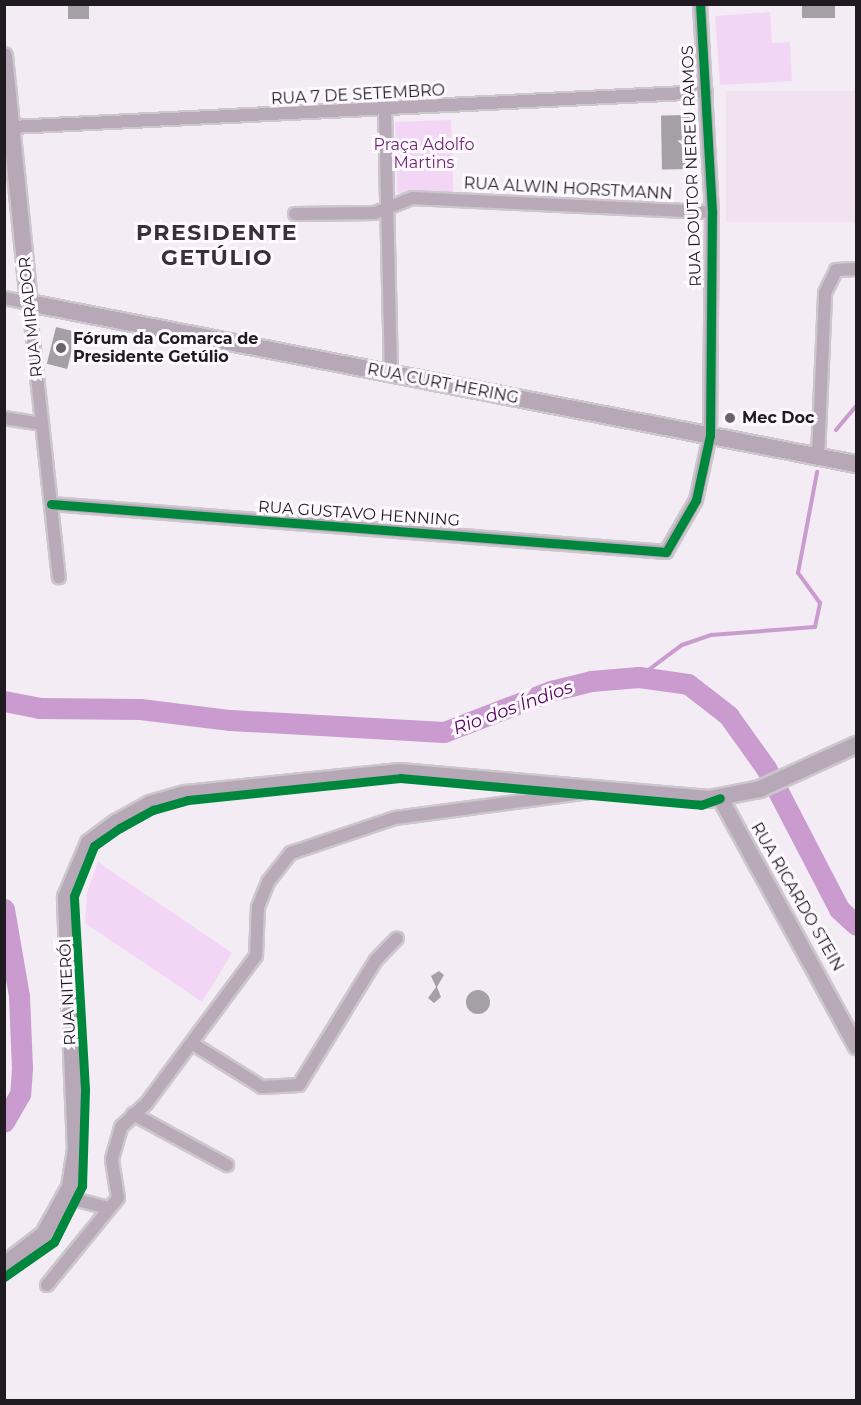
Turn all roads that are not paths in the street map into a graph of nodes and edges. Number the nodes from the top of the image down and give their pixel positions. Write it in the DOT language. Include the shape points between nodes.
graph roads {
  1 [pos="700,4"];
  2 [pos="4,57"];
  3 [pos="706,93"];
  4 [pos="385,110"];
  5 [pos="12,127"];
  6 [pos="387,204"];
  7 [pos="711,212"];
  8 [pos="295,214"];
  9 [pos="856,269"];
  10 [pos="4,298"];
  11 [pos="29,303"];
  12 [pos="391,373"];
  13 [pos="4,418"];
  14 [pos="42,424"];
  15 [pos="710,435"];
  16 [pos="818,456"];
  17 [pos="856,464"];
  18 [pos="51,504"];
  19 [pos="666,552"];
  20 [pos="59,577"];
  21 [pos="856,745"];
  22 [pos="597,786"];
  23 [pos="720,798"];
  24 [pos="397,938"];
  25 [pos="193,1044"];
  26 [pos="856,1046"];
  27 [pos="133,1114"];
  28 [pos="227,1165"];
  29 [pos="66,1197"];
  30 [pos="108,1208"];
  31 [pos="4,1266"];
  32 [pos="47,1285"];
  1 -- 3 [label="street, RUA DOUTOR NEREU RAMOS"];
  2 -- 5 [label="main road, RUA MIRADOR"];
  3 -- 4 [label="street, RUA 7 DE SETEMBRO"];
  3 -- 7 [label="street, RUA DOUTOR NEREU RAMOS"];
  4 -- 5 [label="street, RUA 7 DE SETEMBRO"];
  4 -- 6 [label="street"];
  5 -- 11 [label="main road, RUA MIRADOR"];
  6 -- 7 [label="street, RUA ALWIN HORSTMANN" via="412,198"];
  6 -- 8 [label="street, RUA ALWIN HORSTMANN" via="375,213"];
  6 -- 12 [label="street"];
  7 -- 15 [label="street, RUA DOUTOR NEREU RAMOS"];
  9 -- 16 [label="street" via="836,270 825,293"];
  10 -- 11 [label="street"];
  11 -- 12 [label="main road, RUA CURT HERING"];
  11 -- 14 [label="street, RUA MIRADOR"];
  12 -- 15 [label="main road, RUA CURT HERING"];
  13 -- 14 [label="street"];
  14 -- 18 [label="street, RUA MIRADOR"];
  15 -- 16 [label="main road, RUA CURT HERING"];
  15 -- 19 [label="street, RUA DOUTOR NEREU RAMOS" via="696,500"];
  16 -- 17 [label="main road, RUA CURT HERING"];
  18 -- 19 [label="street, RUA GUSTAVO HENNING"];
  18 -- 20 [label="street, RUA MIRADOR"];
  21 -- 23 [label="main road, RUA NITERÓI" via="760,789"];
  22 -- 23 [label="main road, RUA NITERÓI"];
  22 -- 25 [label="street" via="580,795 395,818 291,853 268,882 258,907 256,956"];
  22 -- 29 [label="main road, RUA NITERÓI" via="411,772 275,782 162,800 89,843 68,884 64,925 76,1151"];
  23 -- 26 [label="street, RUA RICARDO STEIN"];
  24 -- 25 [label="street" via="376,960 299,1085 262,1087"];
  25 -- 27 [label="street"];
  27 -- 28 [label="street"];
  27 -- 30 [label="street" via="114,1144 118,1198"];
  29 -- 30 [label="street"];
  29 -- 31 [label="main road, RUA NITERÓI" via="44,1234"];
  30 -- 32 [label="street"];
}
